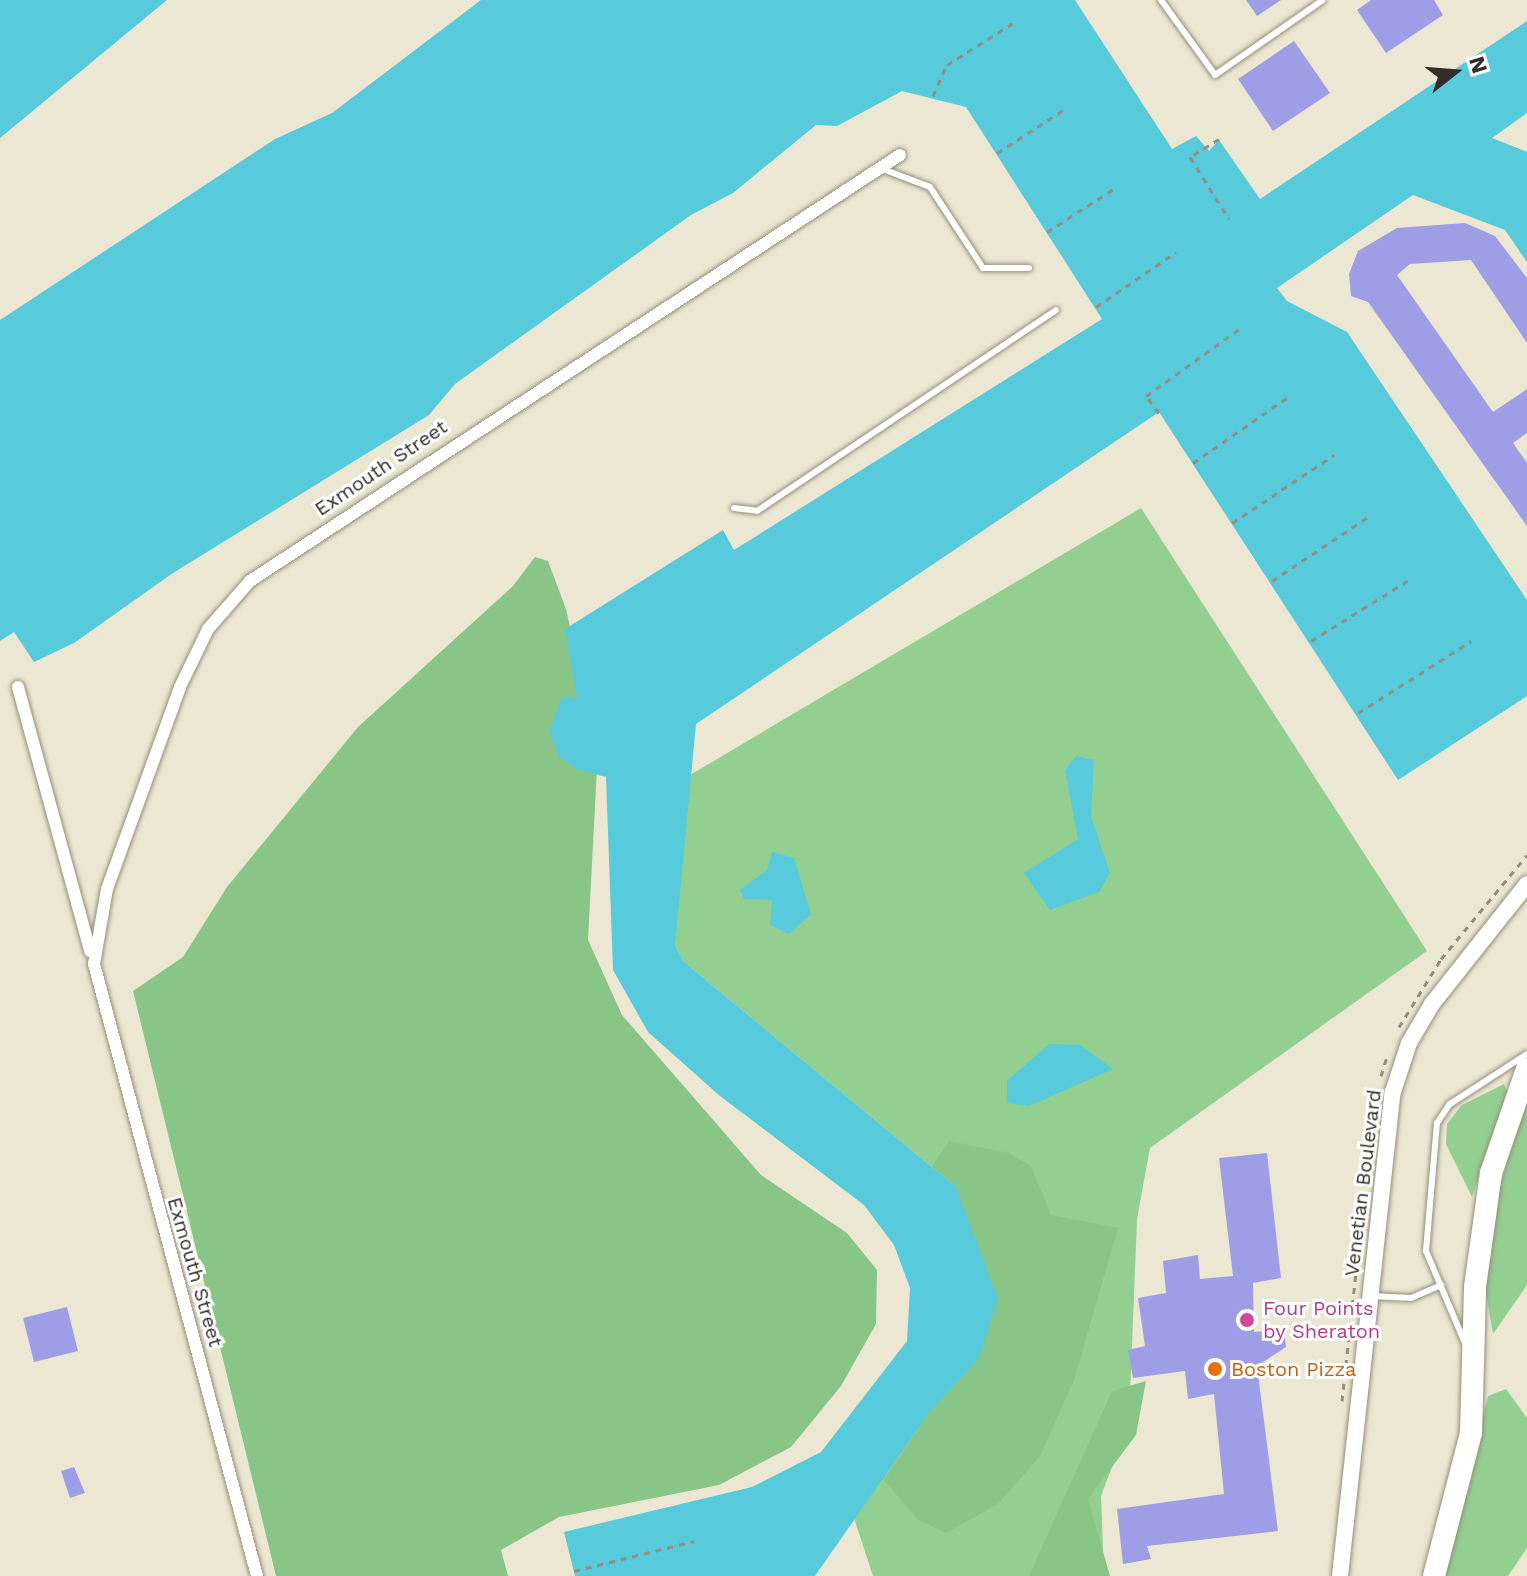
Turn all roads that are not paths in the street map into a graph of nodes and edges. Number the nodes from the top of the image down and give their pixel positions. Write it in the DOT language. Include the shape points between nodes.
graph roads {
  1 [pos="1161,0"];
  2 [pos="1323,0"];
  3 [pos="900,155"];
  4 [pos="879,168"];
  5 [pos="1029,268"];
  6 [pos="1056,310"];
  7 [pos="734,508"];
  8 [pos="18,687"];
  9 [pos="1527,884"];
  10 [pos="97,978"];
  11 [pos="1527,1054"];
  12 [pos="1527,1069"];
  13 [pos="1441,1285"];
  14 [pos="1369,1296"];
  15 [pos="1473,1386"];
  16 [pos="257,1576"];
  17 [pos="1340,1576"];
  18 [pos="1434,1576"];
  1 -- 2 [label="lane" via="1215,75"];
  3 -- 4 [label="street, Exmouth Street"];
  4 -- 5 [label="lane" via="930,187 983,268"];
  4 -- 10 [label="street, Exmouth Street" via="465,435 237,592 208,629 146,769 97,923"];
  6 -- 7 [label="lane" via="757,511"];
  8 -- 10 [label="street, Exmouth Street"];
  9 -- 14 [label="street, Venetian Boulevard" via="1432,1004 1399,1068"];
  10 -- 16 [label="street, Exmouth Street"];
  11 -- 13 [label="lane" via="1450,1104 1437,1123 1424,1235"];
  12 -- 15 [label="highway" via="1489,1187 1475,1287"];
  13 -- 14 [label="lane" via="1411,1298"];
  13 -- 15 [label="lane" via="1463,1337"];
  14 -- 17 [label="street, Venetian Boulevard"];
  15 -- 18 [label="highway" via="1471,1433"];
}
